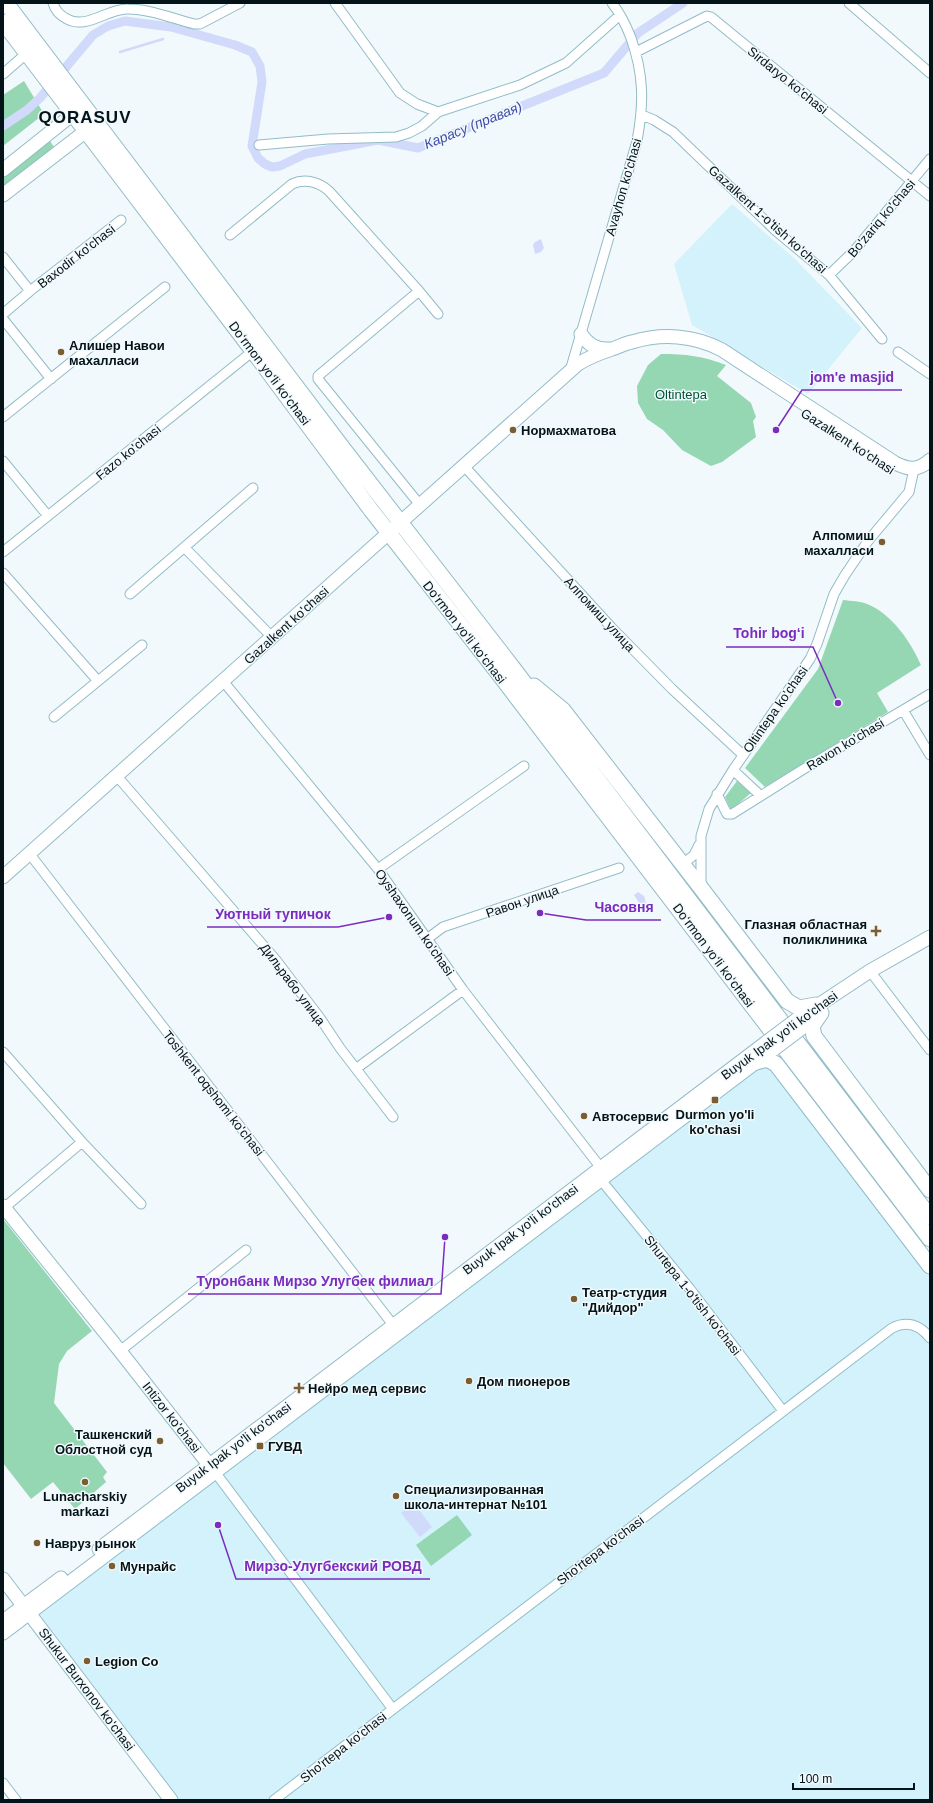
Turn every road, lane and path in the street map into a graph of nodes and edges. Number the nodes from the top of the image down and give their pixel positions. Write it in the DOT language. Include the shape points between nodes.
graph roads {
  1 [pos="6,3"];
  2 [pos="53,3"];
  3 [pos="240,3"];
  4 [pos="335,3"];
  5 [pos="612,3"];
  6 [pos="850,3"];
  7 [pos="620,15"];
  8 [pos="3,22"];
  9 [pos="636,52"];
  10 [pos="27,53"];
  11 [pos="48,70"];
  12 [pos="930,73"];
  13 [pos="3,74"];
  14 [pos="61,86"];
  15 [pos="438,112"];
  16 [pos="73,114"];
  17 [pos="91,114"];
  18 [pos="642,115"];
  19 [pos="86,131"];
  20 [pos="259,145"];
  21 [pos="930,160"];
  22 [pos="3,170"];
  23 [pos="912,182"];
  24 [pos="3,195"];
  25 [pos="930,196"];
  26 [pos="121,220"];
  27 [pos="230,235"];
  28 [pos="3,257"];
  29 [pos="829,275"];
  30 [pos="165,287"];
  31 [pos="30,291"];
  32 [pos="418,291"];
  33 [pos="3,314"];
  34 [pos="438,314"];
  35 [pos="3,319"];
  36 [pos="582,334"];
  37 [pos="882,339"];
  38 [pos="613,349"];
  39 [pos="253,351"];
  40 [pos="898,352"];
  41 [pos="569,373"];
  42 [pos="930,374"];
  43 [pos="51,379"];
  44 [pos="3,417"];
  45 [pos="930,460"];
  46 [pos="3,461"];
  47 [pos="464,466"];
  48 [pos="930,468"];
  49 [pos="913,473"];
  50 [pos="253,488"];
  51 [pos="420,505"];
  52 [pos="48,516"];
  53 [pos="400,523"];
  54 [pos="389,533"];
  55 [pos="185,548"];
  56 [pos="3,552"];
  57 [pos="3,573"];
  58 [pos="130,594"];
  59 [pos="272,637"];
  60 [pos="142,645"];
  61 [pos="513,668"];
  62 [pos="98,681"];
  63 [pos="223,681"];
  64 [pos="930,694"];
  65 [pos="903,710"];
  66 [pos="54,718"];
  67 [pos="743,755"];
  68 [pos="930,756"];
  69 [pos="524,766"];
  70 [pos="733,770"];
  71 [pos="116,775"];
  72 [pos="717,794"];
  73 [pos="761,796"];
  74 [pos="700,842"];
  75 [pos="29,853"];
  76 [pos="683,864"];
  77 [pos="619,868"];
  78 [pos="378,870"];
  79 [pos="3,877"];
  80 [pos="701,888"];
  81 [pos="930,936"];
  82 [pos="427,939"];
  83 [pos="930,946"];
  84 [pos="873,974"];
  85 [pos="463,990"];
  86 [pos="819,1009"];
  87 [pos="771,1045"];
  88 [pos="930,1050"];
  89 [pos="3,1052"];
  90 [pos="756,1062"];
  91 [pos="357,1068"];
  92 [pos="393,1117"];
  93 [pos="82,1142"];
  94 [pos="601,1174"];
  95 [pos="930,1190"];
  96 [pos="141,1204"];
  97 [pos="4,1207"];
  98 [pos="930,1217"];
  99 [pos="930,1239"];
  100 [pos="246,1250"];
  101 [pos="930,1266"];
  102 [pos="396,1329"];
  103 [pos="930,1338"];
  104 [pos="120,1351"];
  105 [pos="784,1411"];
  106 [pos="212,1468"];
  107 [pos="3,1579"];
  108 [pos="26,1609"];
  109 [pos="3,1621"];
  110 [pos="3,1633"];
  111 [pos="392,1708"];
  112 [pos="3,1783"];
  113 [pos="16,1800"];
  114 [pos="171,1800"];
  115 [pos="274,1800"];
  1 -- 11 [label="main road, Do‘rmon yo‘li ko‘chasi"];
  2 -- 3 [label="street" via="63,17 80,23 126,8 200,24"];
  4 -- 15 [label="street" via="400,93 417,104"];
  5 -- 7 [label="street, Avayhon ko'chasi"];
  6 -- 12 [label="street"];
  7 -- 9 [label="street, Avayhon ko'chasi"];
  7 -- 15 [label="street" via="566,63 520,85"];
  8 -- 10 [label="main road, Do‘rmon yo‘li ko‘chasi"];
  9 -- 18 [label="street, Avayhon ko'chasi" via="642,83"];
  9 -- 23 [label="street, Sirdaryo ko'chasi" via="707,16 711,17"];
  10 -- 11 [label="main road, Do‘rmon yo‘li ko‘chasi"];
  10 -- 13 [label="street"];
  11 -- 14 [label="main road, Do‘rmon yo‘li ko‘chasi"];
  14 -- 16 [label="main road, Do‘rmon yo‘li ko‘chasi"];
  14 -- 17 [label="main road, Do‘rmon yo‘li ko‘chasi"];
  15 -- 20 [label="street" via="422,126 396,136"];
  16 -- 17 [label="main road"];
  16 -- 19 [label="main road, Do‘rmon yo‘li ko‘chasi"];
  16 -- 22 [label="main road"];
  17 -- 19 [label="main road"];
  17 -- 53 [label="main road, Do‘rmon yo‘li ko‘chasi"];
  18 -- 29 [label="street, Gazalkent 1-o'tish ko'chasi" via="673,132 776,231"];
  18 -- 36 [label="street, Avayhon ko'chasi" via="637,141"];
  19 -- 24 [label="main road"];
  19 -- 39 [label="main road, Do‘rmon yo‘li ko‘chasi"];
  21 -- 23 [label="street, Bo'zariq ko'chasi"];
  23 -- 25 [label="street, Sirdaryo ko'chasi"];
  23 -- 29 [label="street, Bo'zariq ko'chasi" via="854,251"];
  26 -- 31 [label="street, Baxodir ko'chasi"];
  27 -- 32 [label="street" via="296,182 314,183 329,191"];
  28 -- 31 [label="street"];
  29 -- 37 [label="street, Gazalkent 1-o'tish ko'chasi"];
  30 -- 43 [label="street"];
  31 -- 33 [label="street, Baxodir ko'chasi"];
  32 -- 34 [label="street"];
  32 -- 51 [label="street" via="318,376 318,379"];
  35 -- 43 [label="street"];
  36 -- 38 [label="main road" via="594,347 603,350"];
  36 -- 41 [label="street, Avayhon ko'chasi"];
  38 -- 41 [label="main road, Gazalkent ko'chasi" via="589,357"];
  38 -- 49 [label="main road, Gazalkent ko'chasi" via="670,345 704,349 781,393 892,471 902,475"];
  39 -- 52 [label="street, Fazo ko'chasi"];
  39 -- 54 [label="main road, Do‘rmon yo‘li ko‘chasi"];
  40 -- 42 [label="street"];
  41 -- 47 [label="main road, Gazalkent ko'chasi"];
  43 -- 44 [label="street"];
  45 -- 49 [label="main road"];
  46 -- 52 [label="street"];
  47 -- 51 [label="main road, Gazalkent ko'chasi"];
  47 -- 67 [label="street, Алпомиш улица" via="612,628 672,689"];
  48 -- 49 [label="main road"];
  49 -- 67 [label="street, Oltintepa ko'chasi" via="908,492 844,575 834,594 810,659"];
  50 -- 55 [label="street"];
  51 -- 53 [label="main road, Gazalkent ko'chasi"];
  52 -- 56 [label="street, Fazo ko'chasi"];
  53 -- 54 [label="main road, Gazalkent ko'chasi"];
  53 -- 61 [label="main road, Do‘rmon yo‘li ko‘chasi"];
  54 -- 59 [label="main road, Gazalkent ko'chasi"];
  54 -- 99 [label="main road, Do‘rmon yo‘li ko‘chasi"];
  55 -- 58 [label="street"];
  55 -- 59 [label="street"];
  57 -- 62 [label="street"];
  59 -- 63 [label="main road, Gazalkent ko'chasi"];
  60 -- 62 [label="street"];
  61 -- 76 [label="main road" via="563,710"];
  61 -- 98 [label="main road, Do‘rmon yo‘li ko‘chasi"];
  62 -- 66 [label="street"];
  63 -- 71 [label="main road, Gazalkent ko'chasi"];
  63 -- 78 [label="street, Oyshaxonum ko'chasi"];
  64 -- 65 [label="street, Ravon ko'chasi"];
  65 -- 68 [label="street"];
  65 -- 73 [label="street, Ravon ko'chasi"];
  67 -- 70 [label="street, Oltintepa ko'chasi"];
  69 -- 78 [label="street"];
  70 -- 72 [label="street, Oltintepa ko'chasi"];
  70 -- 73 [label="street"];
  71 -- 75 [label="main road, Gazalkent ko'chasi"];
  71 -- 91 [label="street, Дильрабо улица" via="276,960"];
  72 -- 73 [label="street, Ravon ko'chasi" via="726,814 729,815"];
  72 -- 74 [label="street, Oltintepa ko'chasi" via="706,817"];
  74 -- 76 [label="street" via="696,853"];
  74 -- 80 [label="street, Oltintepa ko'chasi"];
  75 -- 79 [label="main road, Gazalkent ko'chasi"];
  75 -- 102 [label="street, Toshkent oqshomi ko'chasi"];
  76 -- 80 [label="main road"];
  77 -- 82 [label="street, Равон улица" via="443,927"];
  78 -- 82 [label="street, Oyshaxonum ko'chasi"];
  80 -- 86 [label="main road" via="787,1001 798,1008"];
  81 -- 84 [label="main road, Buyuk Ipak yo'li ko'chasi"];
  82 -- 85 [label="street, Oyshaxonum ko'chasi"];
  83 -- 84 [label="main road, Buyuk Ipak yo'li ko'chasi"];
  84 -- 86 [label="main road, Buyuk Ipak yo'li ko'chasi"];
  84 -- 88 [label="street"];
  85 -- 91 [label="street"];
  85 -- 94 [label="street, Oyshaxonum ko'chasi"];
  86 -- 87 [label="main road, Buyuk Ipak yo'li ko'chasi, bridge"];
  86 -- 95 [label="main road" via="812,1026 814,1036"];
  87 -- 90 [label="main road, Buyuk Ipak yo'li ko'chasi"];
  87 -- 94 [label="main road, Buyuk Ipak yo'li ko'chasi"];
  89 -- 93 [label="street"];
  90 -- 94 [label="main road, Buyuk Ipak yo'li ko'chasi"];
  90 -- 101 [label="main road" via="767,1059 776,1064"];
  91 -- 92 [label="street, Дильрабо улица"];
  93 -- 96 [label="street"];
  93 -- 97 [label="street"];
  94 -- 102 [label="main road, Buyuk Ipak yo'li ko'chasi"];
  94 -- 105 [label="street, Shurtepa 1-o'tish ko'chasi"];
  97 -- 104 [label="main road, Intizor ko'chasi"];
  100 -- 104 [label="street"];
  102 -- 106 [label="main road, Buyuk Ipak yo'li ko'chasi"];
  103 -- 105 [label="street, Sho'rtepa ko'chasi" via="914,1325 906,1324 892,1328"];
  104 -- 106 [label="main road, Intizor ko'chasi"];
  105 -- 111 [label="street, Sho'rtepa ko'chasi"];
  106 -- 108 [label="main road, Buyuk Ipak yo'li ko'chasi"];
  106 -- 111 [label="street, Intizor ko'chasi"];
  107 -- 108 [label="main road, Shukur Burxonov ko'chasi"];
  108 -- 109 [label="main road, Buyuk Ipak yo'li ko'chasi"];
  108 -- 110 [label="main road, Buyuk Ipak yo'li ko'chasi"];
  108 -- 114 [label="main road, Shukur Burxonov ko'chasi"];
  111 -- 115 [label="street, Sho'rtepa ko'chasi"];
  112 -- 113 [label="street"];
}
